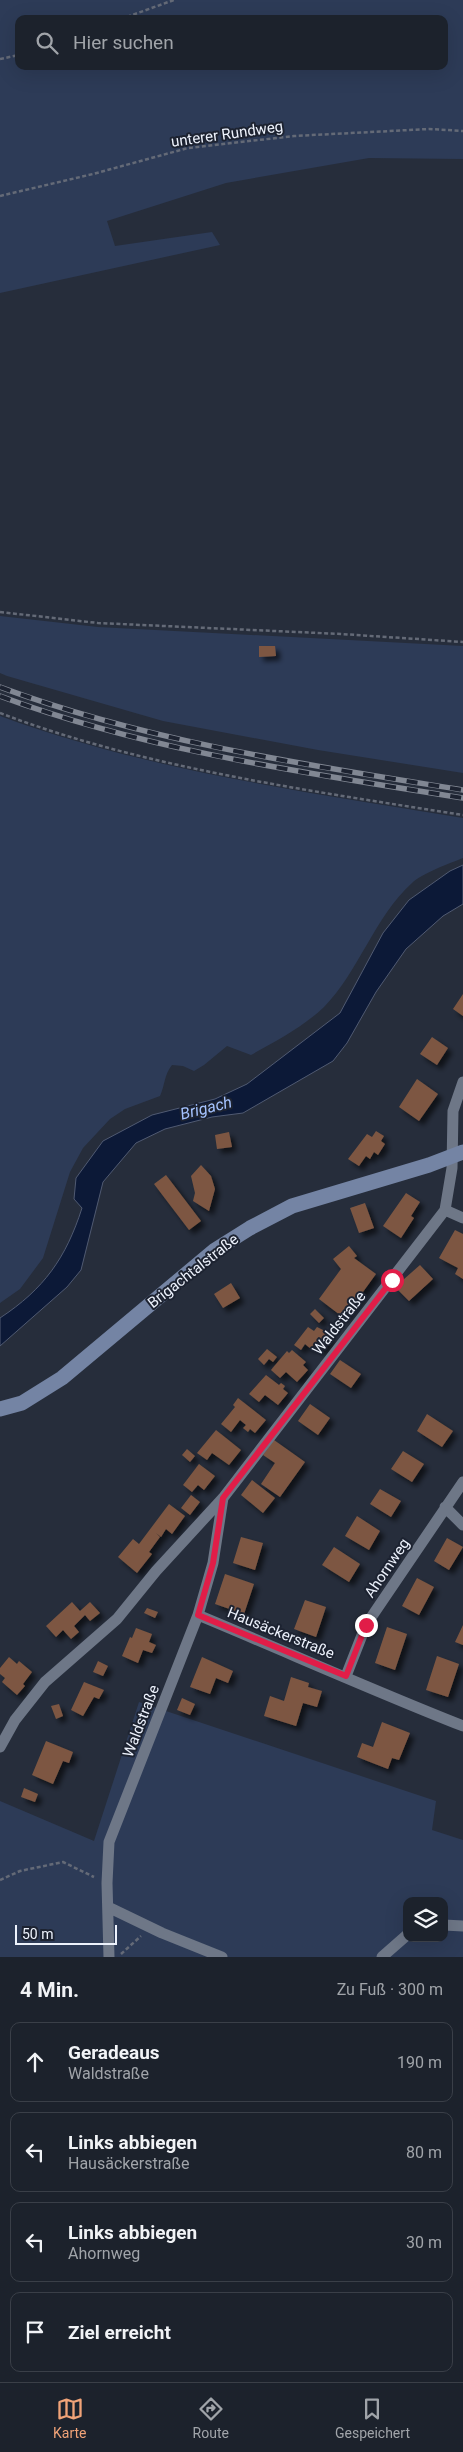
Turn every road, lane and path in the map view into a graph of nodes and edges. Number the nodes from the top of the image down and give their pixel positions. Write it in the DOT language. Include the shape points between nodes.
graph roads {
  1 [pos="174,0"];
  2 [pos="132,15"];
  3 [pos="15,56"];
  4 [pos="0,59"];
  5 [pos="463,131"];
  6 [pos="0,196"];
  7 [pos="0,612"];
  8 [pos="463,642"];
  9 [pos="0,713"];
  10 [pos="463,815"];
  11 [pos="463,1082"];
  12 [pos="457,1154"];
  13 [pos="444,1210"];
  14 [pos="463,1218"];
  15 [pos="0,1409"];
  16 [pos="463,1482"];
  17 [pos="223,1498"];
  18 [pos="445,1507"];
  19 [pos="463,1525"];
  20 [pos="198,1615"];
  21 [pos="346,1676"];
  22 [pos="463,1726"];
  23 [pos="0,1747"];
  24 [pos="0,1880"];
  25 [pos="107,1883"];
  26 [pos="108,1907"];
  27 [pos="448,1925"];
  28 [pos="463,1926"];
  29 [pos="162,1933"];
  30 [pos="403,1939"];
  31 [pos="109,1957"];
  32 [pos="118,1957"];
  33 [pos="222,1957"];
  34 [pos="382,1957"];
  1 -- 2 [label="path"];
  3 -- 4 [label="path"];
  5 -- 6 [label="path, unterer Rundweg" via="429,129 294,136 188,148"];
  7 -- 8 [label="path" via="98,623"];
  9 -- 10 [label="path" via="183,765"];
  11 -- 12 [label="street, Waldstraße" via="453,1111"];
  12 -- 13 [label="street, Waldstraße"];
  12 -- 15 [label="street, Brigachtalstraße" via="292,1206 250,1228 215,1250 62,1378 22,1403"];
  13 -- 14 [label="street"];
  13 -- 17 [label="street, Waldstraße"];
  16 -- 18 [label="street, Ahornweg"];
  17 -- 20 [label="street, Waldstraße" via="213,1563"];
  17 -- 23 [label="street, Waldstraße" via="156,1570 117,1619 46,1682 15,1720"];
  18 -- 19 [label="street"];
  18 -- 21 [label="street, Ahornweg" via="366,1625"];
  20 -- 21 [label="street, Hausäckerstraße"];
  20 -- 25 [label="street, Waldstraße" via="109,1842"];
  21 -- 22 [label="street, Hausäckerstraße" via="380,1694"];
  24 -- 25 [label="path" via="20,1871 63,1862"];
  25 -- 26 [label="street, Waldstraße"];
  26 -- 29 [label="street"];
  26 -- 31 [label="street, Waldstraße"];
  27 -- 28 [label="street"];
  29 -- 32 [label="path" via="141,1936"];
  29 -- 33 [label="street"];
  30 -- 34 [label="street"];
}
